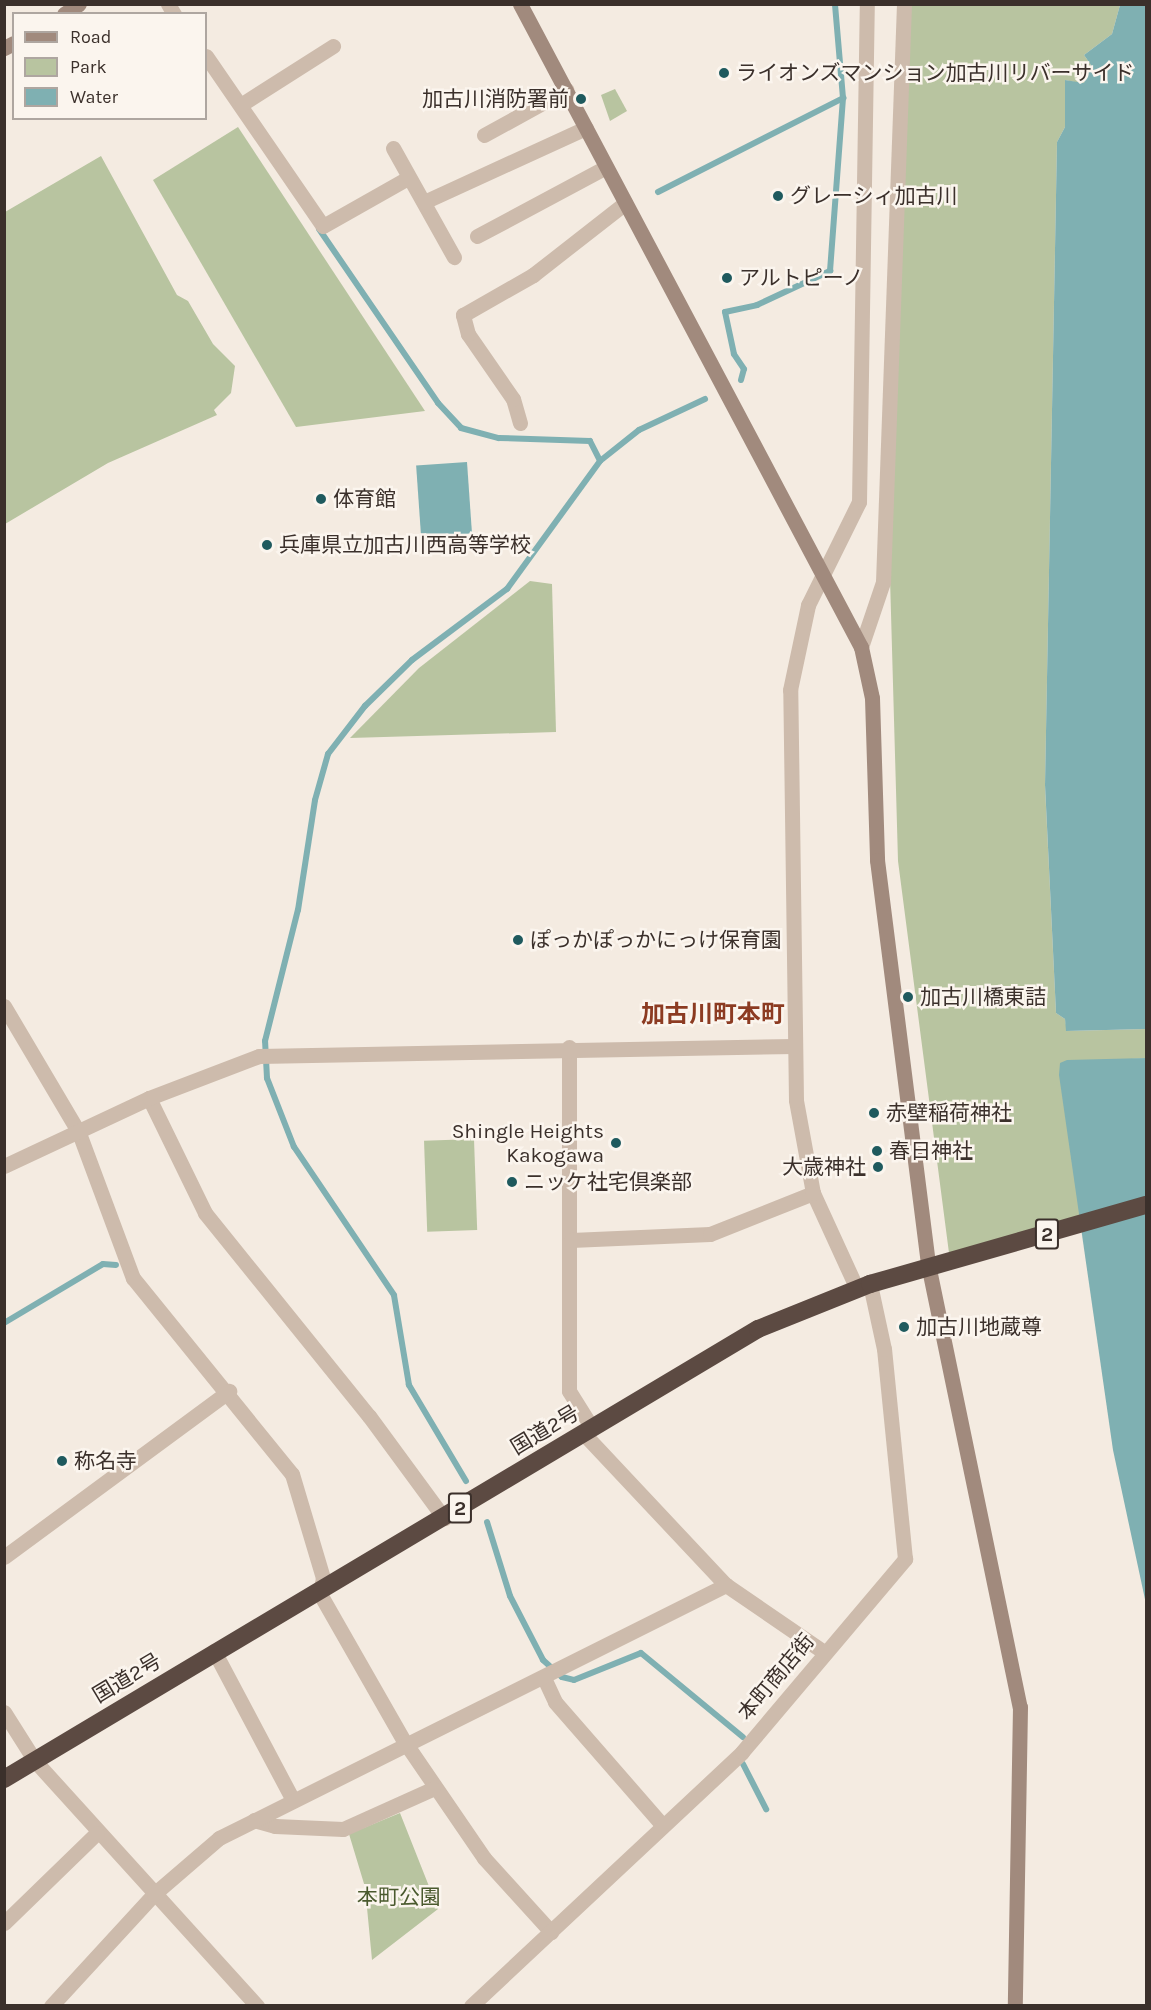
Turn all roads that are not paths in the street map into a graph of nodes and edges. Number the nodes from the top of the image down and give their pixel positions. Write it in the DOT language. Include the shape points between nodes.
graph roads {
  1 [pos="80,4"];
  2 [pos="867,4"];
  3 [pos="904,4"];
  4 [pos="520,5"];
  5 [pos="67,12"];
  6 [pos="333,46"];
  7 [pos="207,57"];
  8 [pos="566,90"];
  9 [pos="242,104"];
  10 [pos="586,128"];
  11 [pos="484,135"];
  12 [pos="393,148"];
  13 [pos="606,167"];
  14 [pos="408,177"];
  15 [pos="424,202"];
  16 [pos="625,203"];
  17 [pos="477,236"];
  18 [pos="454,257"];
  19 [pos="520,423"];
  20 [pos="824,574"];
  21 [pos="861,647"];
  22 [pos="4,1006"];
  23 [pos="794,1046"];
  24 [pos="569,1047"];
  25 [pos="149,1098"];
  26 [pos="79,1133"];
  27 [pos="4,1166"];
  28 [pos="813,1194"];
  29 [pos="1146,1204"];
  30 [pos="571,1240"];
  31 [pos="929,1269"];
  32 [pos="864,1286"];
  33 [pos="229,1391"];
  34 [pos="586,1428"];
  35 [pos="444,1518"];
  36 [pos="4,1557"];
  37 [pos="726,1585"];
  38 [pos="320,1594"];
  39 [pos="214,1651"];
  40 [pos="824,1652"];
  41 [pos="544,1678"];
  42 [pos="4,1712"];
  43 [pos="404,1741"];
  44 [pos="35,1761"];
  45 [pos="4,1779"];
  46 [pos="432,1789"];
  47 [pos="293,1800"];
  48 [pos="254,1820"];
  49 [pos="663,1826"];
  50 [pos="97,1833"];
  51 [pos="154,1894"];
  52 [pos="4,1923"];
  53 [pos="551,1932"];
  54 [pos="51,2006"];
  55 [pos="257,2006"];
  56 [pos="471,2006"];
  57 [pos="1015,2006"];
  1 -- 5 [label="street"];
  2 -- 20 [label="street, 本町商店街" via="859,501"];
  3 -- 21 [label="street" via="883,582"];
  4 -- 8 [label="street"];
  6 -- 9 [label="street"];
  7 -- 9 [label="street"];
  8 -- 10 [label="street"];
  8 -- 11 [label="street"];
  9 -- 14 [label="street" via="323,226"];
  10 -- 13 [label="street"];
  10 -- 15 [label="street"];
  12 -- 14 [label="street"];
  13 -- 16 [label="street"];
  13 -- 17 [label="street"];
  14 -- 15 [label="street"];
  15 -- 18 [label="street"];
  16 -- 19 [label="street" via="533,275 463,315 468,334 519,395"];
  16 -- 20 [label="street"];
  20 -- 21 [label="street"];
  20 -- 23 [label="street, 本町商店街" via="808,604 790,690"];
  21 -- 31 [label="street" via="872,698 877,860"];
  22 -- 26 [label="street"];
  23 -- 24 [label="street"];
  23 -- 28 [label="street, 本町商店街" via="799,1132"];
  24 -- 25 [label="street" via="264,1055"];
  24 -- 30 [label="street"];
  25 -- 26 [label="street"];
  25 -- 35 [label="street" via="205,1213 367,1413"];
  26 -- 27 [label="street"];
  26 -- 33 [label="street" via="133,1278"];
  28 -- 30 [label="street" via="710,1234"];
  28 -- 32 [label="street, 本町商店街"];
  29 -- 31 [label="highway, 国道2号 / 2"];
  30 -- 34 [label="street" via="569,1391"];
  31 -- 32 [label="highway, 国道2号 / 2"];
  31 -- 57 [label="street" via="1020,1707"];
  32 -- 34 [label="highway, 国道2号 / 2" via="758,1329"];
  32 -- 40 [label="street, 本町商店街" via="884,1349 905,1559"];
  33 -- 36 [label="street"];
  33 -- 38 [label="street" via="292,1474 323,1578"];
  34 -- 35 [label="highway, 国道2号 / 2"];
  34 -- 37 [label="street"];
  35 -- 38 [label="highway, 国道2号 / 2"];
  37 -- 40 [label="street"];
  37 -- 41 [label="street"];
  38 -- 39 [label="highway, 国道2号 / 2"];
  38 -- 43 [label="street"];
  39 -- 44 [label="highway, 国道2号 / 2"];
  39 -- 47 [label="street"];
  40 -- 49 [label="street, 本町商店街" via="742,1752"];
  41 -- 43 [label="street"];
  41 -- 49 [label="street" via="555,1702"];
  42 -- 44 [label="street"];
  43 -- 46 [label="street"];
  43 -- 47 [label="street"];
  44 -- 45 [label="highway, 国道2号 / 2"];
  44 -- 50 [label="street"];
  46 -- 48 [label="street" via="343,1829 275,1826"];
  46 -- 53 [label="street" via="484,1858"];
  47 -- 48 [label="street"];
  48 -- 51 [label="street" via="219,1838"];
  49 -- 53 [label="street, 本町商店街"];
  50 -- 51 [label="street"];
  50 -- 52 [label="street"];
  51 -- 54 [label="street"];
  51 -- 55 [label="street"];
  53 -- 56 [label="street, 本町商店街"];
}
